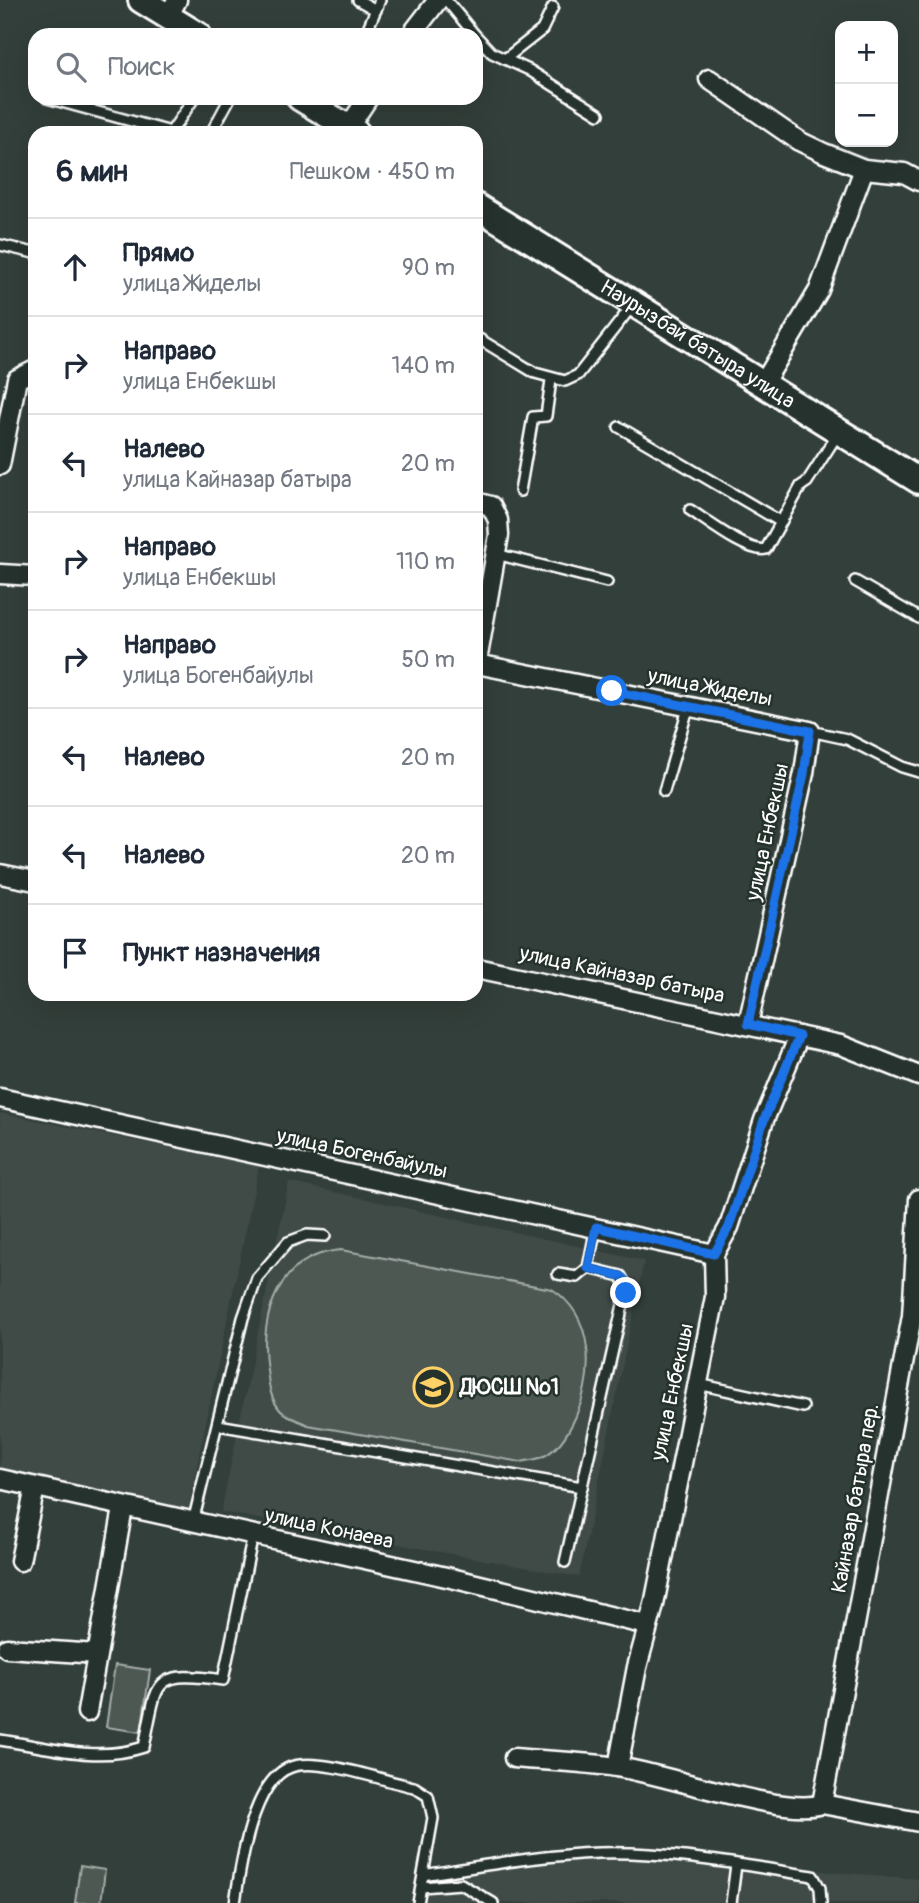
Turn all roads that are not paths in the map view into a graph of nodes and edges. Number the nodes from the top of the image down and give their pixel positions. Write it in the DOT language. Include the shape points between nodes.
graph roads {
  1 [pos="141,0"];
  2 [pos="358,0"];
  3 [pos="380,0"];
  4 [pos="438,0"];
  5 [pos="446,0"];
  6 [pos="553,7"];
  7 [pos="173,8"];
  8 [pos="376,10"];
  9 [pos="192,28"];
  10 [pos="368,28"];
  11 [pos="416,28"];
  12 [pos="470,28"];
  13 [pos="483,43"];
  14 [pos="505,59"];
  15 [pos="709,79"];
  16 [pos="73,105"];
  17 [pos="189,105"];
  18 [pos="226,105"];
  19 [pos="317,105"];
  20 [pos="365,105"];
  21 [pos="599,114"];
  22 [pos="149,126"];
  23 [pos="175,126"];
  24 [pos="215,126"];
  25 [pos="348,126"];
  26 [pos="355,126"];
  27 [pos="864,169"];
  28 [pos="919,181"];
  29 [pos="483,210"];
  30 [pos="0,245"];
  31 [pos="28,252"];
  32 [pos="634,305"];
  33 [pos="483,342"];
  34 [pos="28,374"];
  35 [pos="551,380"];
  36 [pos="763,384"];
  37 [pos="619,427"];
  38 [pos="840,431"];
  39 [pos="0,465"];
  40 [pos="919,481"];
  41 [pos="520,491"];
  42 [pos="483,504"];
  43 [pos="690,510"];
  44 [pos="781,522"];
  45 [pos="496,554"];
  46 [pos="0,574"];
  47 [pos="28,576"];
  48 [pos="855,581"];
  49 [pos="607,582"];
  50 [pos="919,618"];
  51 [pos="483,626"];
  52 [pos="483,666"];
  53 [pos="689,705"];
  54 [pos="810,731"];
  55 [pos="919,772"];
  56 [pos="664,791"];
  57 [pos="0,874"];
  58 [pos="28,880"];
  59 [pos="483,969"];
  60 [pos="748,1024"];
  61 [pos="799,1036"];
  62 [pos="919,1076"];
  63 [pos="0,1098"];
  64 [pos="919,1199"];
  65 [pos="596,1227"];
  66 [pos="325,1236"];
  67 [pos="714,1254"];
  68 [pos="588,1268"];
  69 [pos="558,1274"];
  70 [pos="915,1316"];
  71 [pos="698,1384"];
  72 [pos="803,1407"];
  73 [pos="218,1425"];
  74 [pos="0,1479"];
  75 [pos="35,1487"];
  76 [pos="582,1487"];
  77 [pos="122,1508"];
  78 [pos="193,1522"];
  79 [pos="253,1535"];
  80 [pos="20,1560"];
  81 [pos="565,1562"];
  82 [pos="647,1625"];
  83 [pos="7,1648"];
  84 [pos="97,1654"];
  85 [pos="87,1712"];
  86 [pos="0,1740"];
  87 [pos="514,1758"];
  88 [pos="618,1767"];
  89 [pos="822,1804"];
  90 [pos="919,1822"];
  91 [pos="736,1865"];
  92 [pos="423,1875"];
  93 [pos="421,1887"];
  94 [pos="235,1903"];
  95 [pos="418,1903"];
  96 [pos="493,1903"];
  97 [pos="732,1903"];
  98 [pos="821,1903"];
  1 -- 7 [label="main road"];
  2 -- 8 [label="lane"];
  3 -- 8 [label="lane"];
  4 -- 11 [label="street"];
  5 -- 12 [label="lane"];
  6 -- 14 [label="lane" via="542,30"];
  7 -- 9 [label="main road"];
  8 -- 10 [label="lane"];
  13 -- 14 [label="lane"];
  14 -- 21 [label="lane"];
  15 -- 27 [label="street" via="799,141"];
  16 -- 22 [label="lane"];
  17 -- 23 [label="lane"];
  18 -- 24 [label="lane"];
  19 -- 25 [label="main road"];
  20 -- 26 [label="street"];
  27 -- 28 [label="street" via="904,173"];
  27 -- 36 [label="street" via="819,290"];
  29 -- 32 [label="main road, Наурызбай батыра улица"];
  30 -- 31 [label="lane"];
  32 -- 35 [label="lane" via="578,375 565,381"];
  32 -- 36 [label="main road, Наурызбай батыра улица"];
  33 -- 35 [label="lane"];
  34 -- 39 [label="street" via="17,379"];
  35 -- 41 [label="lane" via="547,416 533,417"];
  36 -- 38 [label="main road, Наурызбай батыра улица"];
  37 -- 44 [label="lane"];
  38 -- 40 [label="main road, Наурызбай батыра улица"];
  38 -- 44 [label="lane"];
  42 -- 45 [label="street, улица Жиделы" via="491,506 498,520"];
  43 -- 44 [label="lane" via="760,551 766,549"];
  45 -- 49 [label="lane"];
  45 -- 51 [label="street, улица Жиделы"];
  46 -- 47 [label="street"];
  48 -- 50 [label="lane"];
  52 -- 53 [label="street, улица Жиделы"];
  53 -- 54 [label="street, улица Жиделы"];
  53 -- 56 [label="lane"];
  54 -- 55 [label="lane" via="847,739"];
  54 -- 60 [label="street, улица Енбекшы"];
  57 -- 58 [label="street"];
  59 -- 60 [label="street, улица Кайназар батыра"];
  60 -- 61 [label="street, улица Кайназар батыра"];
  61 -- 62 [label="street, улица Кайназар батыра" via="841,1045"];
  61 -- 67 [label="street, улица Енбекшы" via="764,1120 729,1227"];
  63 -- 65 [label="street, улица Богенбайулы"];
  64 -- 70 [label="street, Кайназар батыра пер."];
  65 -- 67 [label="street, улица Богенбайулы"];
  65 -- 68 [label="lane"];
  66 -- 73 [label="lane" via="307,1235 288,1242 257,1278"];
  67 -- 71 [label="street, улица Енбекшы" via="715,1297"];
  68 -- 69 [label="lane" via="577,1277"];
  68 -- 76 [label="lane" via="621,1276 627,1287"];
  70 -- 89 [label="street, Кайназар батыра пер."];
  71 -- 72 [label="lane"];
  71 -- 82 [label="street, улица Енбекшы"];
  73 -- 76 [label="lane"];
  73 -- 78 [label="lane"];
  74 -- 75 [label="street, улица Конаева"];
  75 -- 77 [label="street, улица Конаева"];
  75 -- 80 [label="street"];
  76 -- 81 [label="lane"];
  77 -- 78 [label="street, улица Конаева"];
  77 -- 84 [label="street"];
  78 -- 79 [label="street, улица Конаева"];
  79 -- 82 [label="street, улица Конаева"];
  79 -- 86 [label="lane" via="223,1680 168,1677 154,1699 144,1746 126,1753 88,1756"];
  82 -- 88 [label="street, улица Енбекшы"];
  83 -- 84 [label="street"];
  84 -- 85 [label="street"];
  87 -- 88 [label="street"];
  88 -- 89 [label="street" via="771,1802 809,1808"];
  89 -- 90 [label="street"];
  91 -- 92 [label="lane" via="599,1853"];
  91 -- 97 [label="lane"];
  91 -- 98 [label="lane" via="813,1876"];
  92 -- 93 [label="lane"];
  92 -- 94 [label="lane" via="433,1818 428,1796 414,1787 327,1768 290,1767 269,1783 249,1832"];
  93 -- 95 [label="lane"];
  93 -- 96 [label="lane" via="461,1884"];
}
